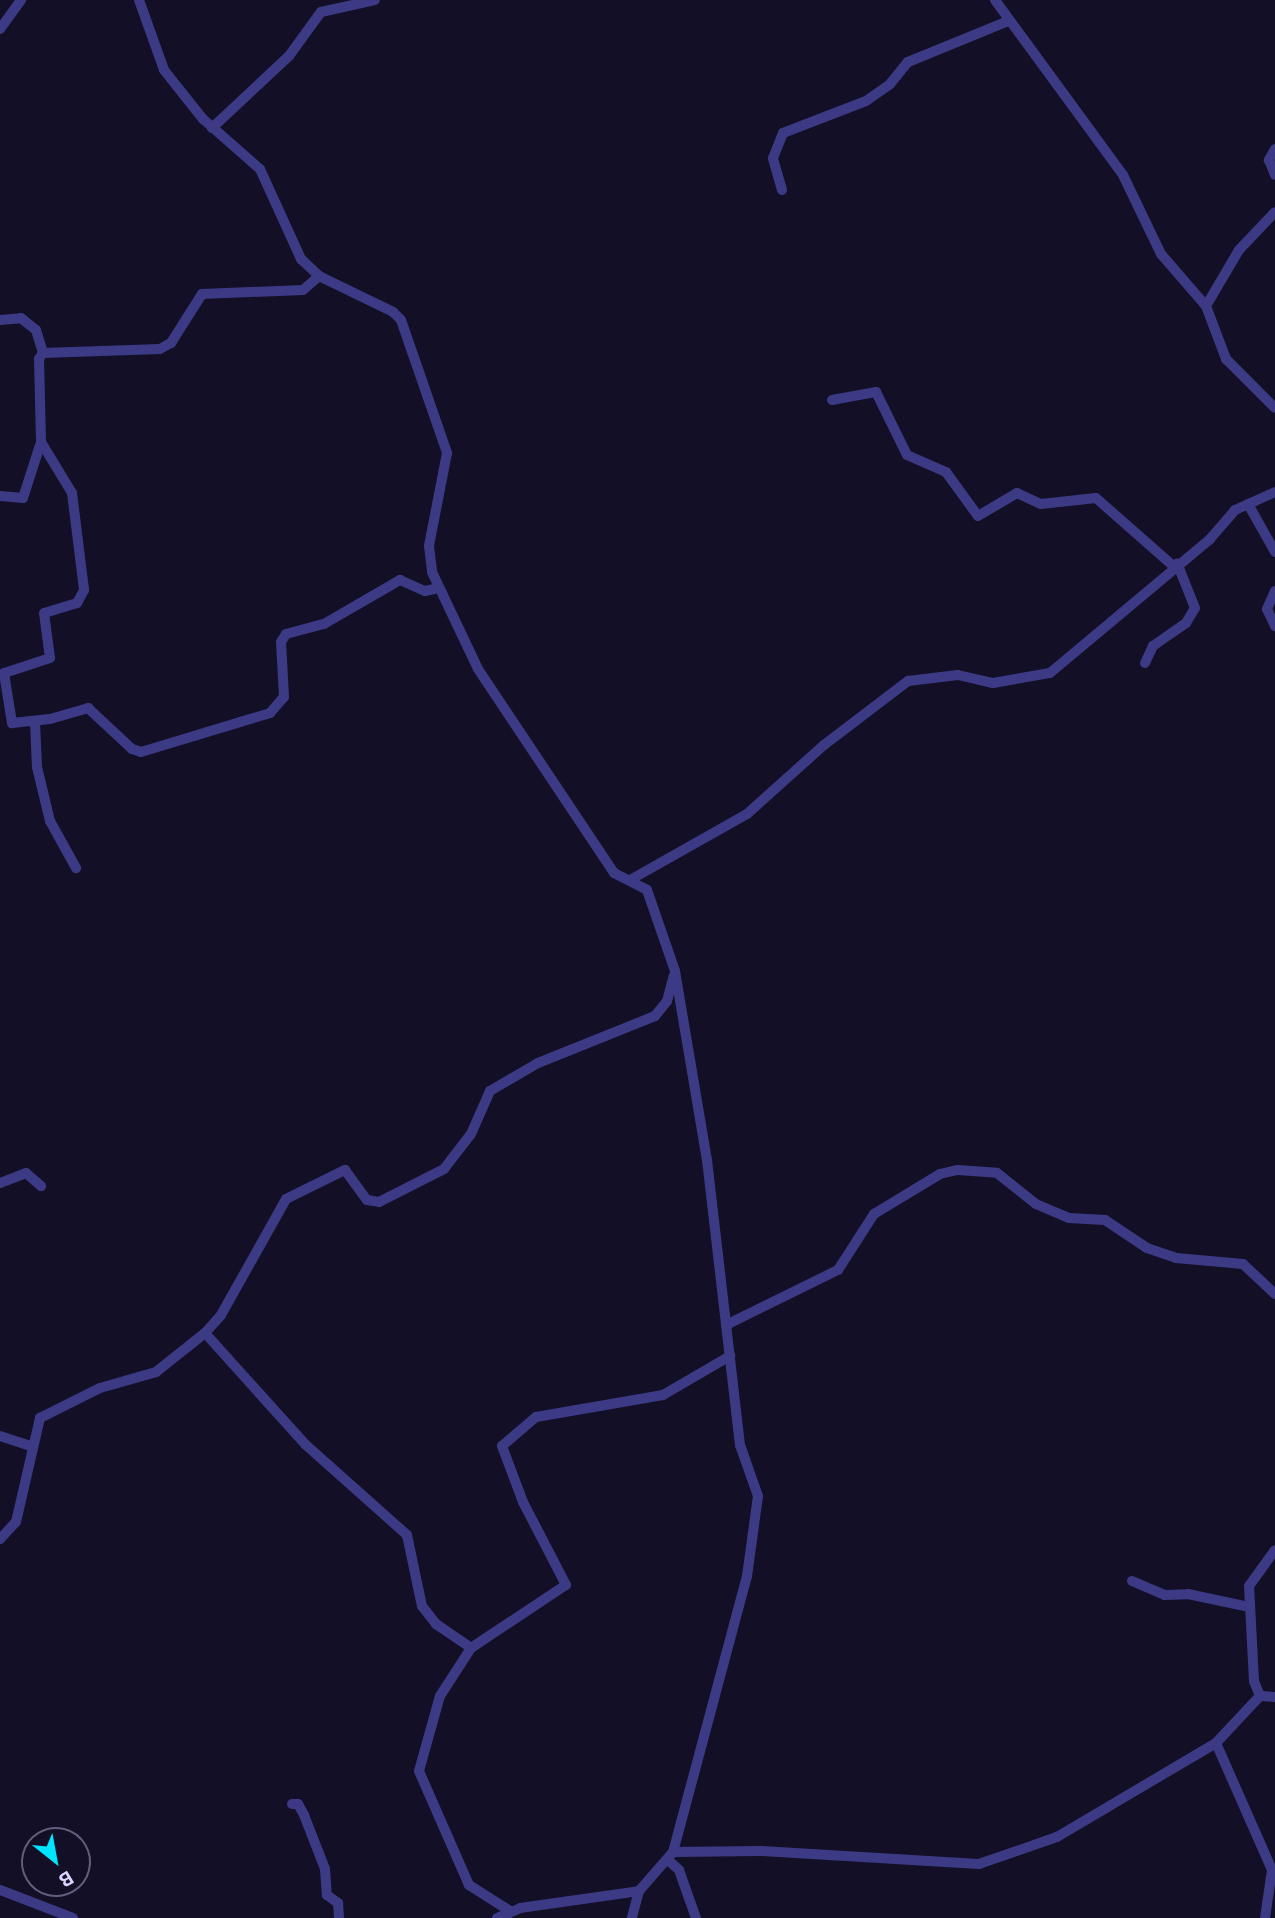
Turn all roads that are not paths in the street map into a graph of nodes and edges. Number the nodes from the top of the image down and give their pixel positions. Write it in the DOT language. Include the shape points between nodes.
graph roads {
  1 [pos="21,0"];
  2 [pos="376,0"];
  3 [pos="995,0"];
  4 [pos="135,1"];
  5 [pos="1007,22"];
  6 [pos="0,29"];
  7 [pos="212,128"];
  8 [pos="1275,149"];
  9 [pos="1275,175"];
  10 [pos="782,190"];
  11 [pos="1275,212"];
  12 [pos="319,276"];
  13 [pos="1206,306"];
  14 [pos="0,320"];
  15 [pos="43,353"];
  16 [pos="832,400"];
  17 [pos="1275,408"];
  18 [pos="41,443"];
  19 [pos="1275,492"];
  20 [pos="0,496"];
  21 [pos="1248,503"];
  22 [pos="1275,552"];
  23 [pos="1175,564"];
  24 [pos="439,588"];
  25 [pos="1275,591"];
  26 [pos="1275,626"];
  27 [pos="1145,663"];
  28 [pos="35,722"];
  29 [pos="76,868"];
  30 [pos="630,880"];
  31 [pos="675,971"];
  32 [pos="0,1182"];
  33 [pos="41,1186"];
  34 [pos="1275,1294"];
  35 [pos="726,1325"];
  36 [pos="205,1333"];
  37 [pos="730,1356"];
  38 [pos="0,1436"];
  39 [pos="30,1446"];
  40 [pos="0,1539"];
  41 [pos="1275,1550"];
  42 [pos="1132,1581"];
  43 [pos="1249,1607"];
  44 [pos="471,1648"];
  45 [pos="1260,1696"];
  46 [pos="1275,1697"];
  47 [pos="1216,1743"];
  48 [pos="292,1804"];
  49 [pos="671,1856"];
  50 [pos="0,1890"];
  51 [pos="639,1891"];
  52 [pos="508,1914"];
  53 [pos="73,1918"];
  54 [pos="339,1918"];
  55 [pos="497,1918"];
  56 [pos="632,1918"];
  57 [pos="696,1918"];
  58 [pos="1265,1918"];
  1 -- 6 [label="street"];
  2 -- 7 [label="street" via="321,12 289,56"];
  3 -- 5 [label="street"];
  4 -- 7 [label="street" via="164,70"];
  5 -- 10 [label="street" via="912,60 873,97 783,133 772,158"];
  5 -- 13 [label="street" via="1123,175 1161,254"];
  7 -- 12 [label="street" via="243,149 260,169 300,259"];
  8 -- 9 [label="street" via="1269,160"];
  11 -- 13 [label="street" via="1239,250"];
  12 -- 15 [label="street" via="303,290 201,294 175,338 160,349"];
  12 -- 24 [label="street" via="393,312 405,330 447,453 429,546"];
  13 -- 17 [label="street" via="1226,359"];
  14 -- 15 [label="street" via="28,320"];
  15 -- 18 [label="street" via="38,359"];
  16 -- 23 [label="street" via="876,392 907,456 946,472 978,516 1017,493 1041,503 1096,498"];
  18 -- 20 [label="street" via="23,498"];
  18 -- 28 [label="street" via="72,493 84,590 77,603 44,613 50,658 4,674 12,723"];
  19 -- 21 [label="street"];
  21 -- 22 [label="street"];
  21 -- 23 [label="street"];
  23 -- 27 [label="street" via="1195,607 1191,619 1147,653"];
  23 -- 30 [label="street" via="1051,673 993,683 958,675 918,677 900,685 747,814"];
  24 -- 28 [label="street" via="425,591 400,580 324,624 286,634 281,642 284,697 270,713 141,751 132,749 88,708"];
  24 -- 30 [label="street" via="478,669 614,873"];
  25 -- 26 [label="street" via="1267,609"];
  28 -- 29 [label="street" via="37,767 50,821"];
  30 -- 31 [label="street" via="647,890"];
  31 -- 35 [label="street" via="703,1133"];
  31 -- 36 [label="street" via="667,1001 655,1016 538,1063 490,1091 471,1134 444,1168 372,1203 345,1170 292,1194"];
  32 -- 33 [label="street" via="26,1173"];
  34 -- 35 [label="street" via="1243,1264 1177,1258 1147,1248 1105,1220 1069,1218 1036,1204 997,1173 958,1170 940,1174 874,1214 849,1257 829,1276"];
  35 -- 37 [label="street"];
  36 -- 39 [label="street" via="156,1372 100,1388 45,1414"];
  36 -- 44 [label="street" via="306,1445 407,1535 422,1606 436,1624"];
  37 -- 44 [label="street" via="663,1395 536,1417 504,1442 502,1452 523,1502 566,1585"];
  37 -- 49 [label="street" via="740,1445 758,1496 747,1576"];
  38 -- 39 [label="street"];
  39 -- 40 [label="street" via="16,1522"];
  41 -- 43 [label="street" via="1250,1581"];
  42 -- 43 [label="street" via="1165,1595 1188,1594"];
  43 -- 45 [label="street" via="1254,1681"];
  44 -- 52 [label="street" via="440,1696 419,1771 469,1885"];
  45 -- 46 [label="street"];
  45 -- 47 [label="street"];
  47 -- 49 [label="street" via="1057,1837 979,1864 761,1851"];
  47 -- 58 [label="street" via="1272,1870"];
  48 -- 54 [label="street" via="298,1804 304,1815 325,1869 327,1895 338,1903"];
  49 -- 51 [label="street"];
  49 -- 57 [label="street"];
  50 -- 53 [label="street"];
  51 -- 52 [label="street"];
  51 -- 56 [label="street"];
  52 -- 55 [label="street"];
}
